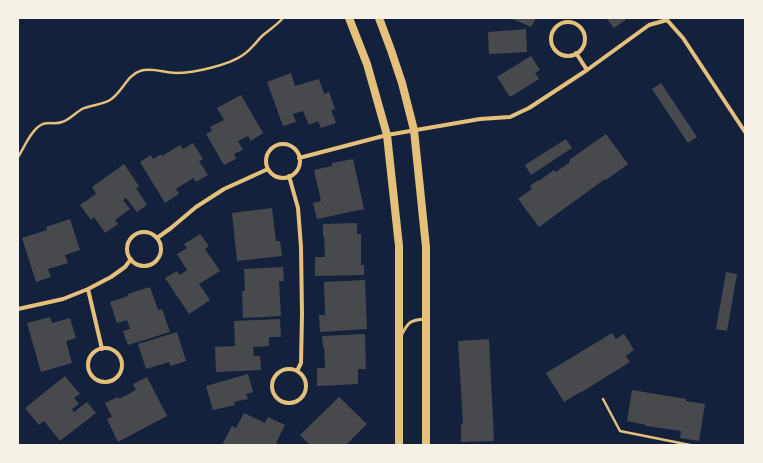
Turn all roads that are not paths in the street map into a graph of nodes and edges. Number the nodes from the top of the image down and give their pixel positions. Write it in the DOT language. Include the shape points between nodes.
graph roads {
  1 [pos="349,18"];
  2 [pos="379,18"];
  3 [pos="576,54"];
  4 [pos="587,70"];
  5 [pos="414,130"];
  6 [pos="745,132"];
  7 [pos="387,135"];
  8 [pos="299,158"];
  9 [pos="268,168"];
  10 [pos="289,176"];
  11 [pos="157,238"];
  12 [pos="131,259"];
  13 [pos="88,289"];
  14 [pos="18,309"];
  15 [pos="427,319"];
  16 [pos="399,340"];
  17 [pos="102,348"];
  18 [pos="297,371"];
  19 [pos="399,445"];
  20 [pos="426,445"];
  1 -- 7 [label="main road" via="367,64"];
  2 -- 5 [label="main road" via="392,50"];
  3 -- 3 [label="street" via="583,45 584,34 581,29 566,22 556,27 551,35 554,49 567,56"];
  3 -- 4 [label="street"];
  4 -- 5 [label="street" via="529,108 510,117 480,119"];
  4 -- 6 [label="street" via="649,25 667,20 683,38"];
  5 -- 7 [label="street"];
  5 -- 15 [label="main road" via="426,247"];
  7 -- 8 [label="street"];
  7 -- 16 [label="main road" via="399,246"];
  8 -- 9 [label="street" via="295,148 280,144 268,153"];
  8 -- 10 [label="street" via="298,169"];
  9 -- 10 [label="street" via="280,177"];
  9 -- 11 [label="street" via="196,207"];
  10 -- 18 [label="street" via="298,208 301,247 301,363"];
  11 -- 12 [label="street" via="147,232 136,234 129,242 128,254"];
  11 -- 12 [label="street" via="161,253 155,262 140,265"];
  12 -- 13 [label="street" via="125,267"];
  13 -- 14 [label="street" via="63,299"];
  13 -- 17 [label="street"];
  15 -- 16 [label="lane" via="416,319 407,324"];
  15 -- 20 [label="main road"];
  16 -- 19 [label="main road"];
  17 -- 17 [label="street" via="93,354 88,363 94,378 104,382 119,375 122,364 118,353"];
  18 -- 18 [label="street" via="282,370 275,377 272,386 279,400 295,401 303,395 306,384"];
}
